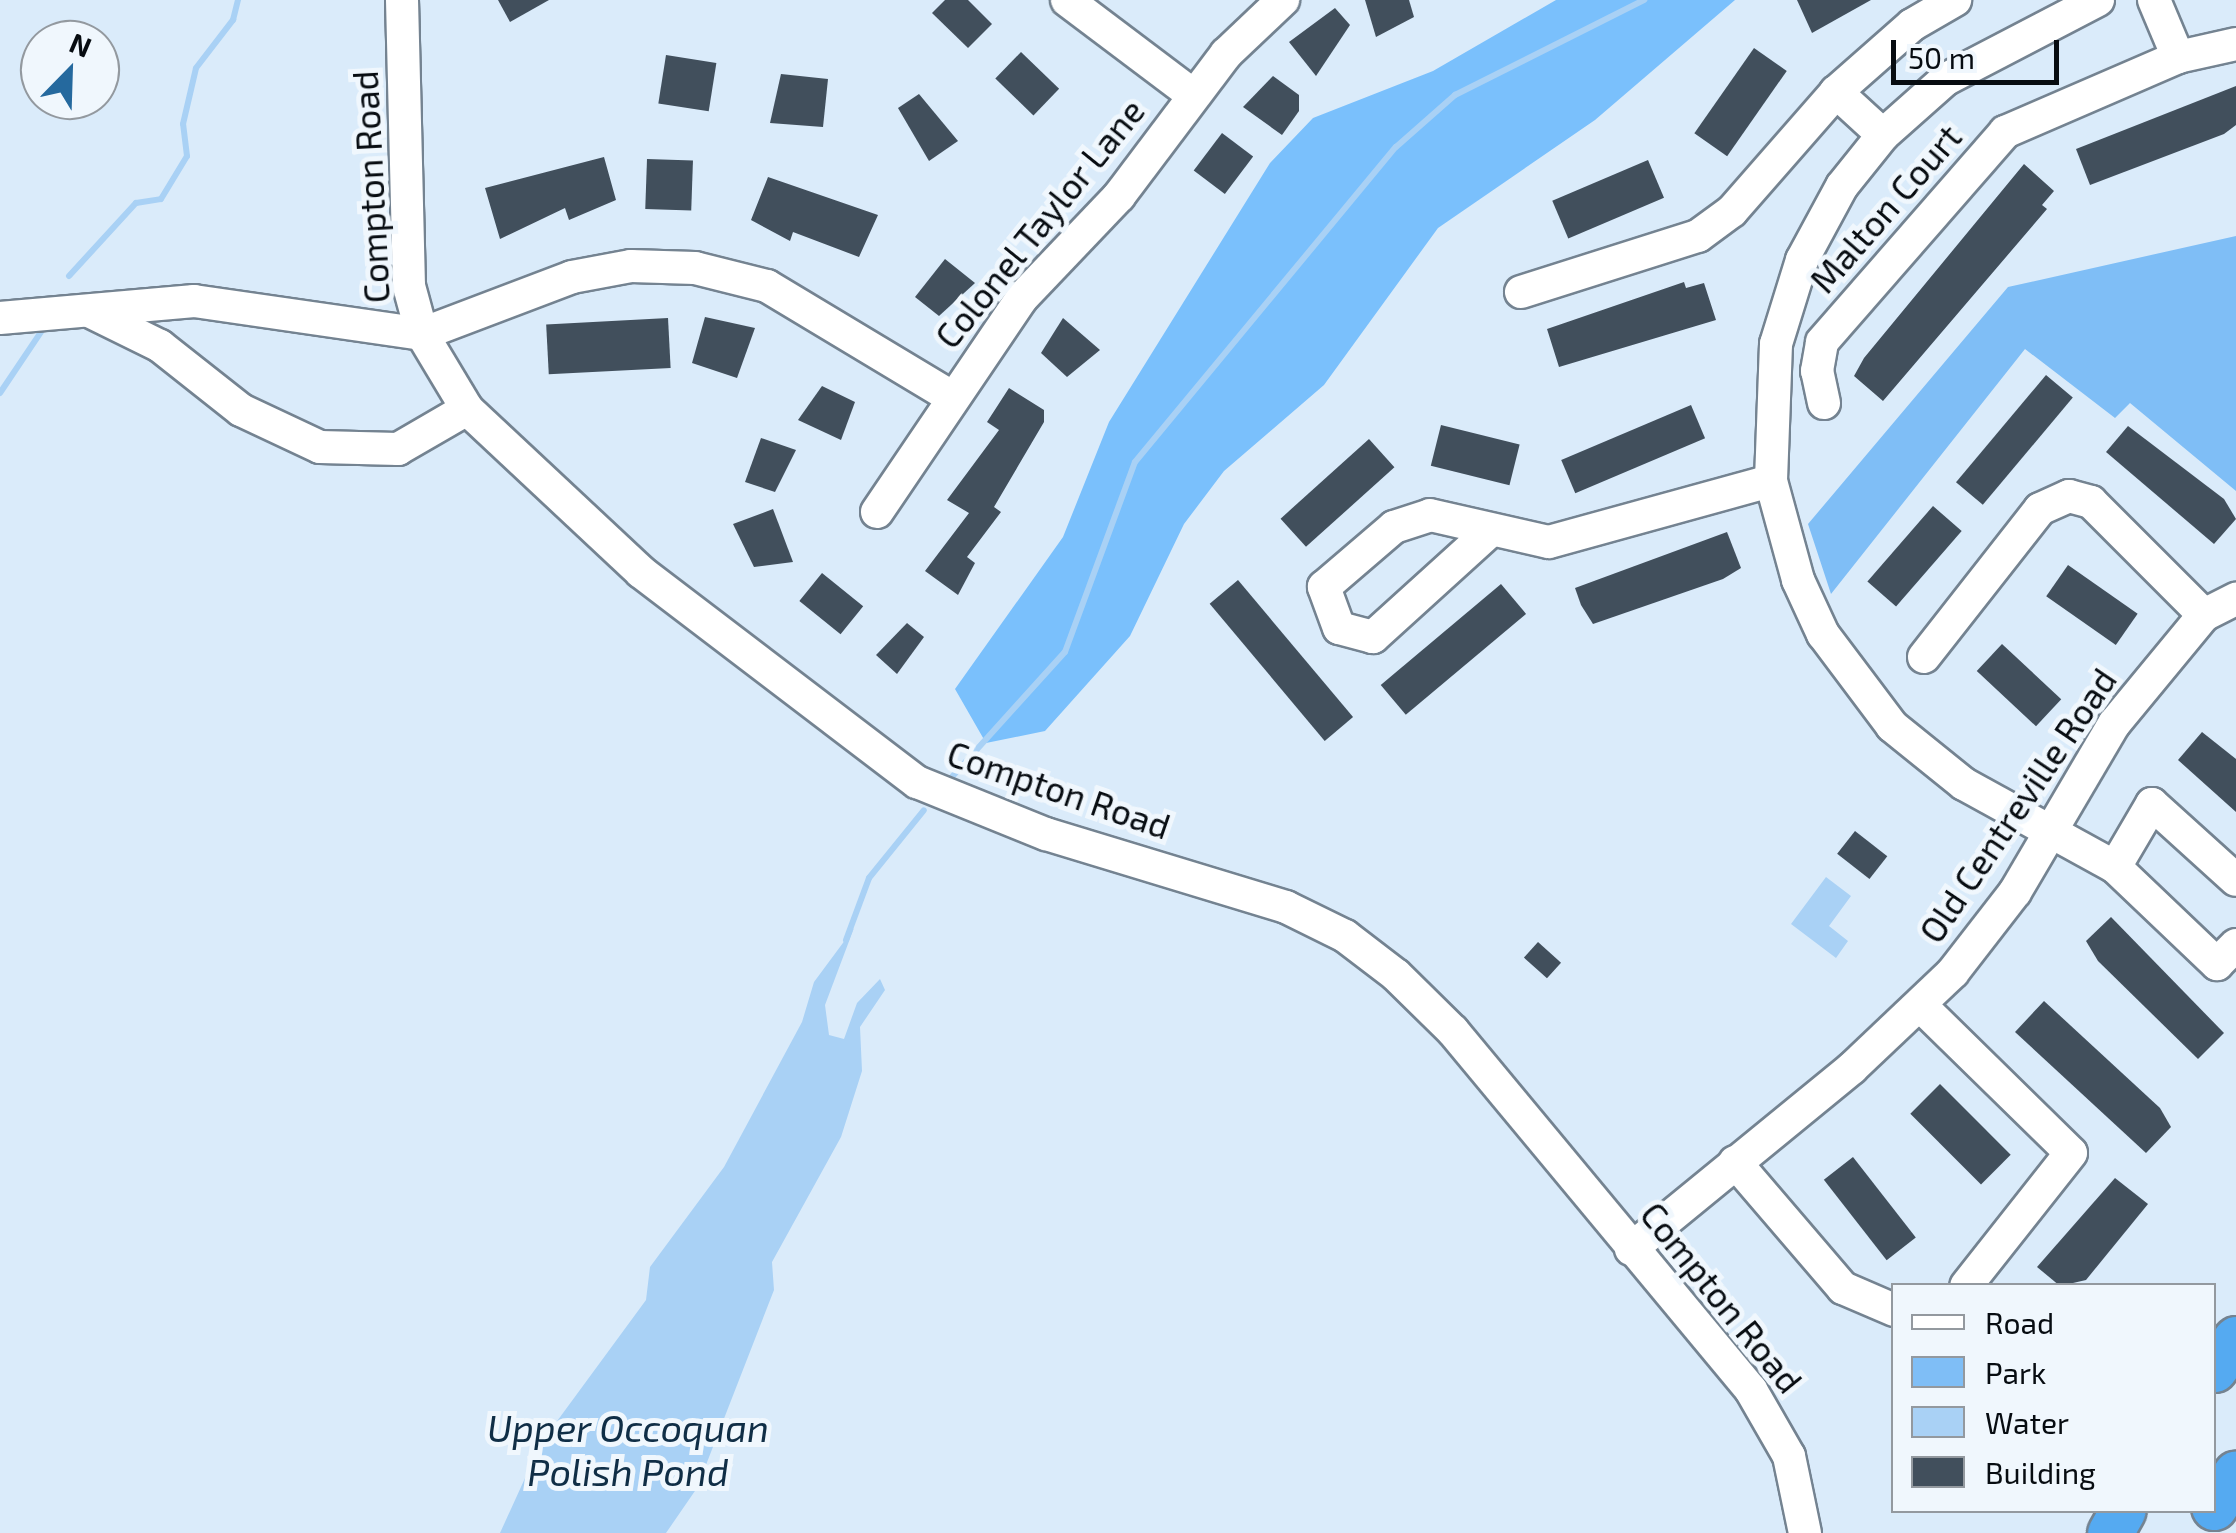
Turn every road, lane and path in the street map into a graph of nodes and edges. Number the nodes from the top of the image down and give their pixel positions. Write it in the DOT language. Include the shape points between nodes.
graph roads {
  1 [pos="402,0"];
  2 [pos="1068,0"];
  3 [pos="1283,0"];
  4 [pos="1956,0"];
  5 [pos="2098,0"];
  6 [pos="2154,0"];
  7 [pos="2236,44"];
  8 [pos="2178,57"];
  9 [pos="1836,92"];
  10 [pos="1193,95"];
  11 [pos="1883,135"];
  12 [pos="1522,292"];
  13 [pos="91,312"];
  14 [pos="0,318"];
  15 [pos="422,334"];
  16 [pos="950,396"];
  17 [pos="1824,403"];
  18 [pos="467,409"];
  19 [pos="1772,481"];
  20 [pos="876,512"];
  21 [pos="1490,531"];
  22 [pos="2236,599"];
  23 [pos="2204,615"];
  24 [pos="1924,657"];
  25 [pos="2050,835"];
  26 [pos="2115,867"];
  27 [pos="2236,880"];
  28 [pos="2236,945"];
  29 [pos="1920,1005"];
  30 [pos="1736,1162"];
  31 [pos="1631,1249"];
  32 [pos="1968,1283"];
  33 [pos="1891,1309"];
  34 [pos="2236,1339"];
  35 [pos="2216,1366"];
  36 [pos="2236,1473"];
  37 [pos="2216,1503"];
  38 [pos="1805,1533"];
  1 -- 15 [label="street, Compton Road" via="405,230"];
  2 -- 10 [label="street"];
  3 -- 10 [label="street, Colonel Taylor Lane"];
  4 -- 9 [label="street" via="1912,25"];
  5 -- 11 [label="street" via="1973,62"];
  6 -- 8 [label="street"];
  7 -- 8 [label="street, Malton Court"];
  8 -- 17 [label="street, Malton Court" via="2005,132 1822,342 1816,371"];
  9 -- 11 [label="street"];
  9 -- 12 [label="street" via="1732,211 1698,236"];
  10 -- 16 [label="street, Colonel Taylor Lane"];
  11 -- 19 [label="street" via="1842,186 1802,260 1776,344"];
  13 -- 14 [label="street"];
  13 -- 15 [label="street" via="194,301"];
  13 -- 18 [label="street" via="160,346 241,410 320,446 398,449"];
  15 -- 16 [label="street" via="572,277 632,266 694,268 767,286"];
  15 -- 18 [label="street, Compton Road"];
  16 -- 20 [label="street, Colonel Taylor Lane"];
  18 -- 31 [label="street, Compton Road" via="641,572 917,782 1046,834 1286,907 1368,953 1453,1031"];
  19 -- 21 [label="street" via="1549,542"];
  19 -- 25 [label="street" via="1798,580 1856,684 1931,761"];
  21 -- 21 [label="street" via="1430,515 1394,526 1324,587 1339,628 1373,638"];
  22 -- 23 [label="street, Old Centreville Road"];
  23 -- 24 [label="street" via="2091,502 2069,496 2040,509"];
  23 -- 25 [label="street, Old Centreville Road" via="2114,724"];
  25 -- 26 [label="street"];
  25 -- 29 [label="street, Old Centreville Road" via="1990,925"];
  26 -- 27 [label="street" via="2152,804"];
  26 -- 28 [label="street" via="2217,964"];
  29 -- 30 [label="street, Old Centreville Road"];
  29 -- 32 [label="street" via="2071,1153"];
  30 -- 31 [label="street, Old Centreville Road"];
  30 -- 33 [label="street" via="1843,1288"];
  31 -- 38 [label="street, Compton Road" via="1768,1413 1796,1478"];
  34 -- 35 [label="highway"];
  36 -- 37 [label="highway"];
}
